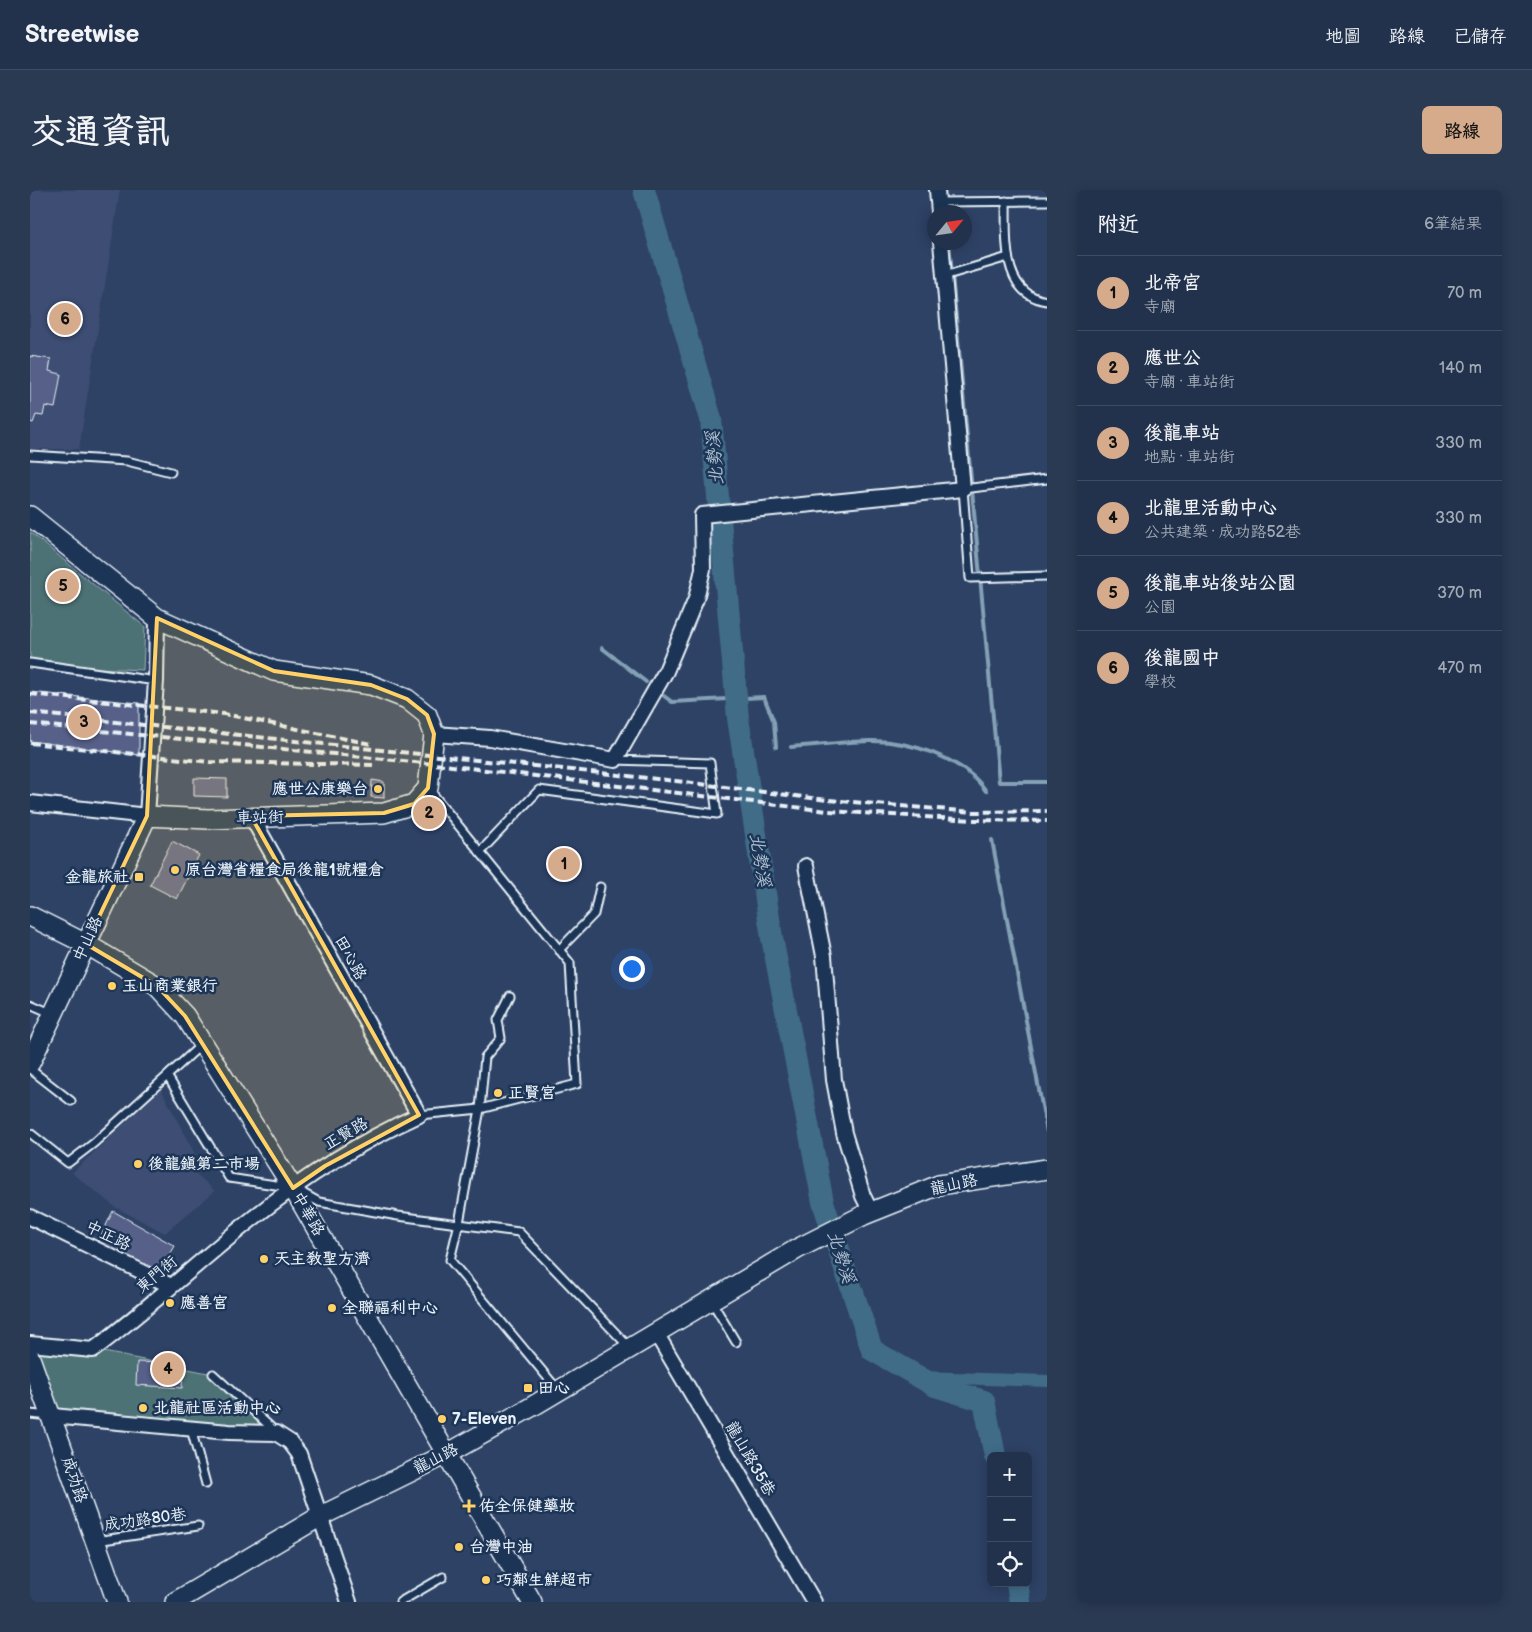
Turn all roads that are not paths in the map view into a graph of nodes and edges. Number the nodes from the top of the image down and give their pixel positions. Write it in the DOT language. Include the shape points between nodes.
graph roads {
  1 [pos="1006,201"];
  2 [pos="1047,201"];
  3 [pos="940,202"];
  4 [pos="943,250"];
  5 [pos="1008,257"];
  6 [pos="949,275"];
  7 [pos="1047,301"];
  8 [pos="30,455"];
  9 [pos="171,472"];
  10 [pos="1047,479"];
  11 [pos="969,488"];
  12 [pos="34,522"];
  13 [pos="1047,576"];
  14 [pos="157,618"];
  15 [pos="30,663"];
  16 [pos="156,681"];
  17 [pos="434,734"];
  18 [pos="615,760"];
  19 [pos="428,788"];
  20 [pos="30,803"];
  21 [pos="147,816"];
  22 [pos="251,816"];
  23 [pos="480,852"];
  24 [pos="806,866"];
  25 [pos="600,887"];
  26 [pos="30,916"];
  27 [pos="86,944"];
  28 [pos="559,950"];
  29 [pos="510,996"];
  30 [pos="30,1004"];
  31 [pos="53,1014"];
  32 [pos="203,1043"];
  33 [pos="30,1063"];
  34 [pos="30,1069"];
  35 [pos="168,1077"];
  36 [pos="71,1101"];
  37 [pos="480,1109"];
  38 [pos="419,1116"];
  39 [pos="30,1133"];
  40 [pos="1047,1169"];
  41 [pos="293,1188"];
  42 [pos="868,1214"];
  43 [pos="30,1218"];
  44 [pos="459,1223"];
  45 [pos="171,1286"];
  46 [pos="711,1302"];
  47 [pos="656,1333"];
  48 [pos="736,1342"];
  49 [pos="30,1344"];
  50 [pos="629,1347"];
  51 [pos="30,1358"];
  52 [pos="213,1374"];
  53 [pos="558,1390"];
  54 [pos="30,1414"];
  55 [pos="52,1416"];
  56 [pos="191,1429"];
  57 [pos="276,1433"];
  58 [pos="445,1455"];
  59 [pos="206,1484"];
  60 [pos="319,1517"];
  61 [pos="198,1526"];
  62 [pos="95,1541"];
  63 [pos="443,1577"];
  64 [pos="117,1602"];
  65 [pos="175,1602"];
  66 [pos="350,1602"];
  67 [pos="400,1602"];
  68 [pos="532,1602"];
  69 [pos="814,1602"];
  1 -- 2 [label="lane"];
  1 -- 3 [label="lane"];
  1 -- 5 [label="lane"];
  4 -- 6 [label="street"];
  5 -- 6 [label="lane"];
  5 -- 7 [label="lane" via="1018,284 1029,297"];
  6 -- 11 [label="street"];
  8 -- 9 [label="lane" via="127,461"];
  10 -- 11 [label="lane"];
  11 -- 13 [label="lane" via="970,578"];
  11 -- 18 [label="street" via="702,515 703,569 696,599 666,671"];
  12 -- 14 [label="street"];
  14 -- 16 [label="street"];
  14 -- 17 [label="street" via="274,671 371,685 407,699 427,715"];
  15 -- 16 [label="lane"];
  16 -- 21 [label="street"];
  17 -- 18 [label="street" via="490,738"];
  17 -- 19 [label="street"];
  18 -- 23 [label="lane" via="710,763 717,814 539,790"];
  19 -- 22 [label="street, 車站街" via="414,804 384,813"];
  19 -- 23 [label="lane"];
  20 -- 21 [label="street, 車站街"];
  21 -- 22 [label="street, 車站街" via="208,819"];
  21 -- 27 [label="street, 中山路"];
  22 -- 38 [label="street, 田心路"];
  23 -- 28 [label="lane"];
  24 -- 42 [label="street" via="824,956 837,1097"];
  25 -- 28 [label="lane" via="594,914"];
  26 -- 27 [label="street, 中華路"];
  27 -- 31 [label="street, 中山路"];
  27 -- 32 [label="street, 中華路" via="158,986 185,1016"];
  28 -- 37 [label="lane" via="570,963 577,1084"];
  29 -- 37 [label="lane" via="498,1020 501,1038 484,1058"];
  30 -- 31 [label="lane"];
  31 -- 33 [label="street, 中山路"];
  32 -- 35 [label="lane"];
  32 -- 41 [label="street, 中華路"];
  34 -- 36 [label="lane"];
  35 -- 39 [label="lane" via="68,1162"];
  35 -- 41 [label="lane" via="229,1178"];
  37 -- 38 [label="lane"];
  37 -- 44 [label="lane"];
  38 -- 41 [label="street, 正賢路" via="333,1161"];
  40 -- 42 [label="street, 龍山路" via="939,1185"];
  41 -- 44 [label="lane" via="319,1202"];
  41 -- 45 [label="street, 東門街"];
  41 -- 58 [label="street, 中華路"];
  42 -- 46 [label="street, 龍山路" via="797,1249"];
  43 -- 45 [label="street, 中正路"];
  44 -- 50 [label="lane" via="519,1232"];
  44 -- 53 [label="lane" via="450,1260"];
  45 -- 49 [label="street, 東門街" via="94,1350"];
  46 -- 47 [label="street, 龍山路"];
  46 -- 48 [label="lane"];
  47 -- 50 [label="street, 龍山路"];
  47 -- 69 [label="street, 龍山路35巷"];
  50 -- 53 [label="street, 龍山路"];
  51 -- 55 [label="street, 成功路"];
  52 -- 57 [label="lane"];
  53 -- 58 [label="street, 龍山路"];
  54 -- 55 [label="lane"];
  55 -- 56 [label="street"];
  55 -- 62 [label="street, 成功路"];
  56 -- 57 [label="street"];
  56 -- 59 [label="lane"];
  57 -- 60 [label="street" via="290,1442 299,1454"];
  58 -- 60 [label="street, 龍山路"];
  58 -- 68 [label="street, 中華路"];
  60 -- 65 [label="street, 龍山路"];
  60 -- 66 [label="street"];
  61 -- 62 [label="lane, 成功路80巷"];
  62 -- 64 [label="street, 成功路"];
  63 -- 67 [label="lane"];
}
